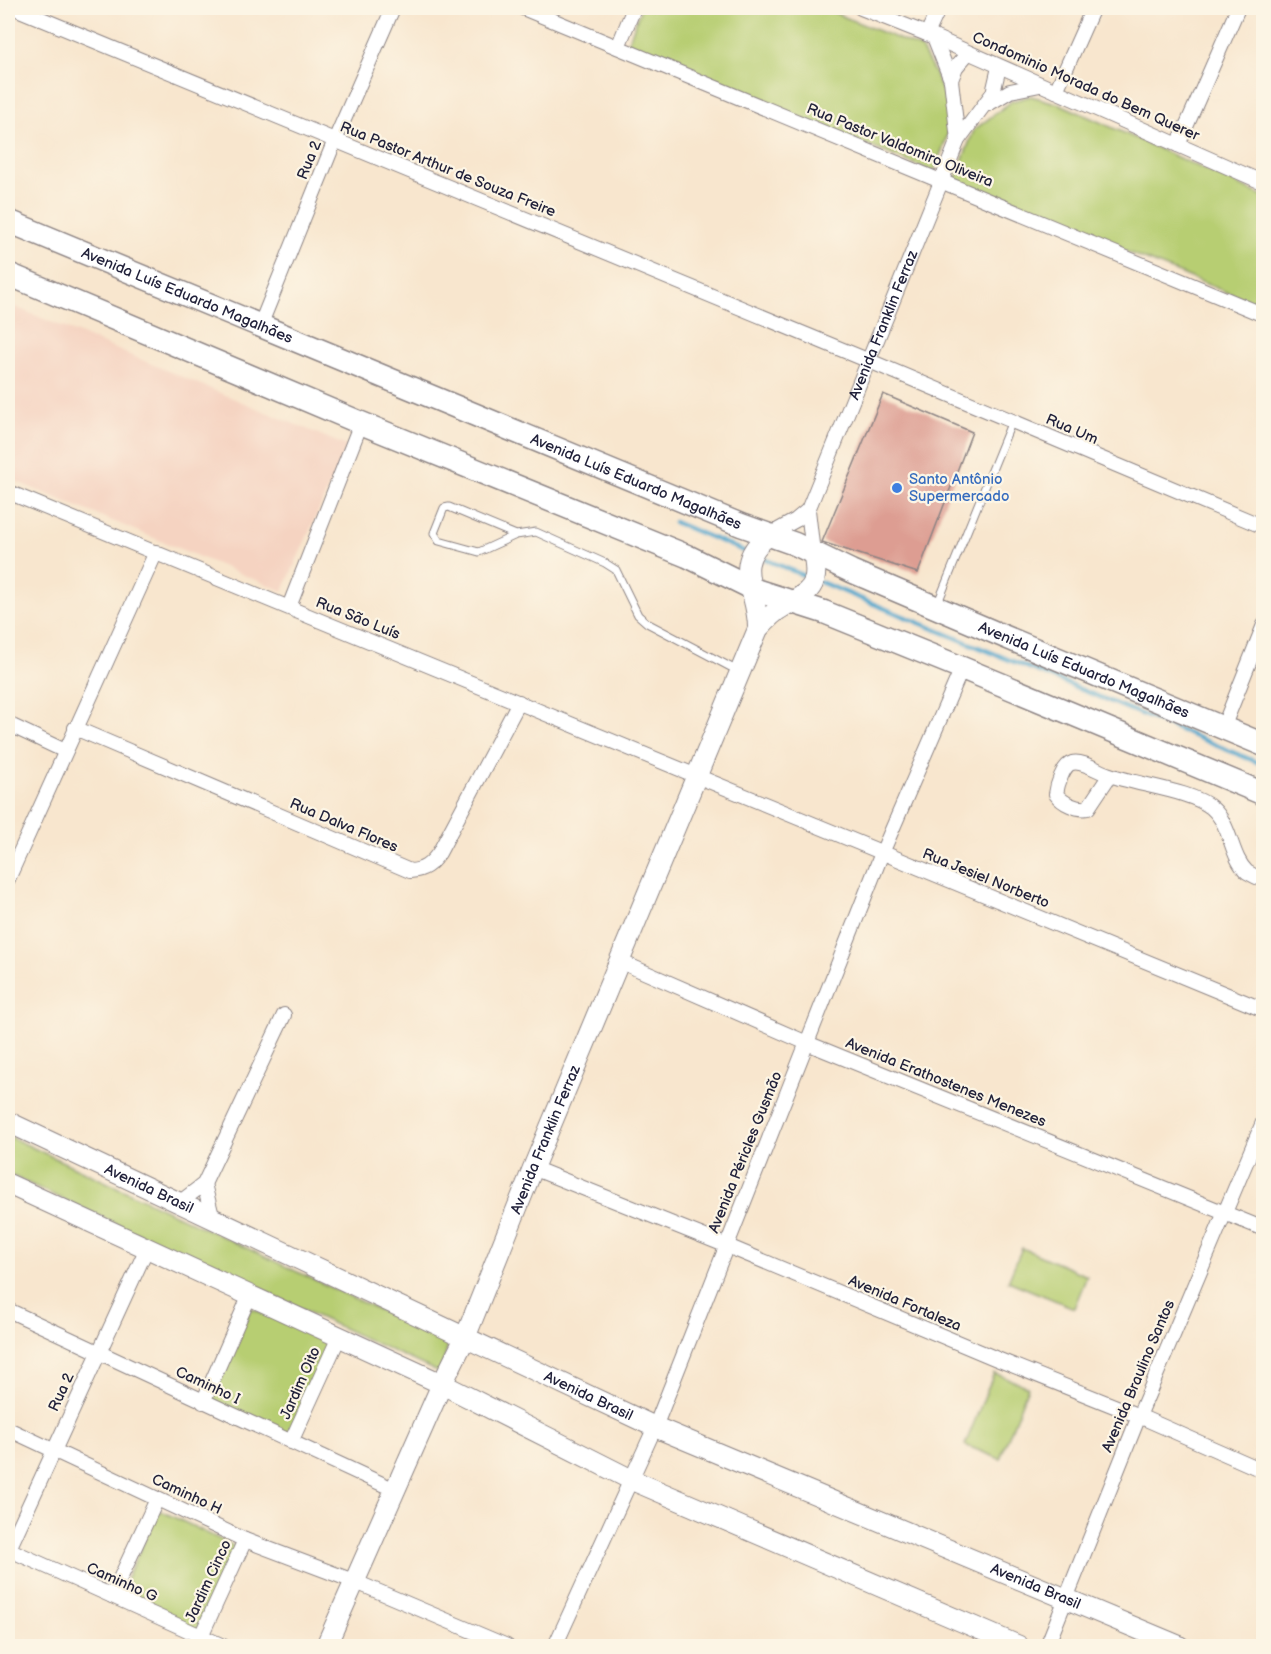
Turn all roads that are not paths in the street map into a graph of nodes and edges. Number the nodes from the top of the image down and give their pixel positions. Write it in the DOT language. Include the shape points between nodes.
graph roads {
  1 [pos="15,8"];
  2 [pos="393,8"];
  3 [pos="523,8"];
  4 [pos="634,8"];
  5 [pos="861,8"];
  6 [pos="939,8"];
  7 [pos="1093,8"];
  8 [pos="1238,8"];
  9 [pos="931,36"];
  10 [pos="618,47"];
  11 [pos="968,53"];
  12 [pos="999,67"];
  13 [pos="951,80"];
  14 [pos="1041,85"];
  15 [pos="1056,91"];
  16 [pos="984,106"];
  17 [pos="335,140"];
  18 [pos="958,140"];
  19 [pos="1178,145"];
  20 [pos="942,180"];
  21 [pos="1263,183"];
  22 [pos="8,221"];
  23 [pos="8,274"];
  24 [pos="1263,315"];
  25 [pos="260,326"];
  26 [pos="867,360"];
  27 [pos="1012,421"];
  28 [pos="361,423"];
  29 [pos="8,492"];
  30 [pos="808,510"];
  31 [pos="1263,527"];
  32 [pos="516,535"];
  33 [pos="765,538"];
  34 [pos="156,552"];
  35 [pos="815,560"];
  36 [pos="749,580"];
  37 [pos="800,598"];
  38 [pos="936,607"];
  39 [pos="289,608"];
  40 [pos="1263,625"];
  41 [pos="758,629"];
  42 [pos="962,668"];
  43 [pos="740,673"];
  44 [pos="519,702"];
  45 [pos="8,724"];
  46 [pos="75,728"];
  47 [pos="1223,728"];
  48 [pos="1263,745"];
  49 [pos="65,751"];
  50 [pos="1110,775"];
  51 [pos="696,777"];
  52 [pos="1263,795"];
  53 [pos="882,853"];
  54 [pos="8,879"];
  55 [pos="1263,880"];
  56 [pos="619,961"];
  57 [pos="1263,1010"];
  58 [pos="284,1015"];
  59 [pos="807,1043"];
  60 [pos="1263,1120"];
  61 [pos="8,1122"];
  62 [pos="533,1168"];
  63 [pos="8,1184"];
  64 [pos="204,1184"];
  65 [pos="179,1203"];
  66 [pos="1224,1213"];
  67 [pos="213,1220"];
  68 [pos="1263,1229"];
  69 [pos="725,1245"];
  70 [pos="147,1248"];
  71 [pos="249,1297"];
  72 [pos="8,1310"];
  73 [pos="339,1337"];
  74 [pos="465,1338"];
  75 [pos="98,1352"];
  76 [pos="442,1384"];
  77 [pos="203,1402"];
  78 [pos="1139,1416"];
  79 [pos="655,1427"];
  80 [pos="8,1429"];
  81 [pos="291,1442"];
  82 [pos="53,1449"];
  83 [pos="1263,1471"];
  84 [pos="632,1480"];
  85 [pos="394,1490"];
  86 [pos="157,1499"];
  87 [pos="245,1540"];
  88 [pos="8,1550"];
  89 [pos="356,1582"];
  90 [pos="112,1596"];
  91 [pos="1064,1599"];
  92 [pos="201,1636"];
  93 [pos="223,1647"];
  94 [pos="326,1647"];
  95 [pos="507,1647"];
  96 [pos="555,1647"];
  97 [pos="1019,1647"];
  98 [pos="1047,1647"];
  99 [pos="1179,1647"];
  1 -- 17 [label="street, Rua Pastor Arthur de Souza Freire"];
  2 -- 17 [label="street, Rua 2"];
  3 -- 10 [label="street, Rua Pastor Valdomiro Oliveira"];
  4 -- 10 [label="street"];
  5 -- 9 [label="street, Condominio Morada do Bem Querer"];
  6 -- 9 [label="street"];
  7 -- 15 [label="street"];
  8 -- 19 [label="street"];
  9 -- 11 [label="street, Condominio Morada do Bem Querer"];
  9 -- 13 [label="street, Avenida Franklin Ferraz"];
  10 -- 20 [label="street, Rua Pastor Valdomiro Oliveira"];
  11 -- 12 [label="street, Condominio Morada do Bem Querer"];
  11 -- 13 [label="street"];
  12 -- 14 [label="street, Condominio Morada do Bem Querer"];
  12 -- 16 [label="street, Avenida Franklin Ferraz" via="996,86"];
  13 -- 18 [label="street, Avenida Franklin Ferraz"];
  14 -- 15 [label="street, Condominio Morada do Bem Querer"];
  14 -- 16 [label="street" via="1010,91"];
  15 -- 19 [label="street, Condominio Morada do Bem Querer"];
  16 -- 18 [label="street, Avenida Franklin Ferraz"];
  17 -- 25 [label="street, Rua 2"];
  17 -- 26 [label="street, Rua Pastor Arthur de Souza Freire"];
  18 -- 20 [label="street, Avenida Franklin Ferraz"];
  19 -- 21 [label="street, Condominio Morada do Bem Querer"];
  20 -- 24 [label="street, Rua Pastor Valdomiro Oliveira"];
  20 -- 26 [label="street, Avenida Franklin Ferraz"];
  22 -- 25 [label="main road, Avenida Luís Eduardo Magalhães"];
  23 -- 28 [label="main road"];
  25 -- 33 [label="main road, Avenida Luís Eduardo Magalhães"];
  26 -- 27 [label="street, Rua Um"];
  26 -- 30 [label="street, Avenida Franklin Ferraz"];
  27 -- 31 [label="street, Rua Um"];
  27 -- 38 [label="lane"];
  28 -- 36 [label="main road"];
  28 -- 39 [label="street"];
  29 -- 34 [label="street, Rua São Luís"];
  30 -- 33 [label="street"];
  30 -- 35 [label="street"];
  32 -- 32 [label="lane" via="449,507 444,508 434,533 440,541 479,552"];
  32 -- 43 [label="lane" via="536,532 605,563 616,570 638,615 647,623"];
  33 -- 35 [label="main road, Avenida Luís Eduardo Magalhães" via="795,544"];
  33 -- 36 [label="main road" via="750,556"];
  34 -- 39 [label="street, Rua São Luís"];
  34 -- 46 [label="street"];
  35 -- 37 [label="main road" via="813,585"];
  35 -- 38 [label="main road, Avenida Luís Eduardo Magalhães"];
  36 -- 37 [label="main road"];
  36 -- 41 [label="main road" via="758,607"];
  37 -- 41 [label="main road" via="772,613"];
  37 -- 42 [label="main road" via="824,612"];
  38 -- 47 [label="main road, Avenida Luís Eduardo Magalhães"];
  39 -- 44 [label="street, Rua São Luís"];
  40 -- 47 [label="street"];
  41 -- 43 [label="main road, Avenida Franklin Ferraz"];
  42 -- 52 [label="main road"];
  42 -- 53 [label="street, Avenida Péricles Gusmão"];
  43 -- 51 [label="main road, Avenida Franklin Ferraz"];
  44 -- 46 [label="street, Rua Dalva Flores" via="439,853 420,871 410,871"];
  44 -- 51 [label="street, Rua São Luís"];
  45 -- 49 [label="street"];
  46 -- 49 [label="street"];
  47 -- 48 [label="main road, Avenida Luís Eduardo Magalhães"];
  49 -- 54 [label="street"];
  50 -- 55 [label="street" via="1198,799 1212,808 1224,822 1238,861"];
  51 -- 53 [label="street, Rua Jesiel Norberto"];
  51 -- 56 [label="main road, Avenida Franklin Ferraz"];
  53 -- 57 [label="street, Rua Jesiel Norberto"];
  53 -- 59 [label="street, Avenida Péricles Gusmão"];
  56 -- 59 [label="street, Avenida Erathostenes Menezes"];
  56 -- 62 [label="main road, Avenida Franklin Ferraz"];
  58 -- 64 [label="street"];
  59 -- 66 [label="street, Avenida Erathostenes Menezes"];
  59 -- 69 [label="street, Avenida Péricles Gusmão"];
  60 -- 66 [label="street, Avenida Braulino Santos"];
  61 -- 65 [label="main road, Avenida Brasil"];
  62 -- 69 [label="street, Avenida Fortaleza"];
  62 -- 74 [label="main road, Avenida Franklin Ferraz"];
  63 -- 70 [label="main road"];
  64 -- 65 [label="street"];
  64 -- 67 [label="street"];
  65 -- 67 [label="main road, Avenida Brasil"];
  66 -- 68 [label="street, Avenida Erathostenes Menezes"];
  66 -- 78 [label="street, Avenida Braulino Santos"];
  67 -- 74 [label="main road, Avenida Brasil"];
  69 -- 78 [label="street, Avenida Fortaleza"];
  69 -- 79 [label="street, Avenida Péricles Gusmão"];
  70 -- 71 [label="main road"];
  70 -- 75 [label="street, Rua 2"];
  71 -- 73 [label="main road"];
  71 -- 77 [label="street"];
  72 -- 75 [label="street, Caminho I"];
  73 -- 76 [label="main road"];
  73 -- 81 [label="street, Jardim Oito"];
  74 -- 76 [label="main road, Avenida Franklin Ferraz"];
  74 -- 79 [label="main road, Avenida Brasil"];
  75 -- 77 [label="street, Caminho I"];
  75 -- 82 [label="street, Rua 2"];
  76 -- 84 [label="main road"];
  76 -- 85 [label="main road, Avenida Franklin Ferraz"];
  77 -- 81 [label="street, Caminho I"];
  78 -- 83 [label="street, Avenida Fortaleza"];
  78 -- 91 [label="street, Avenida Braulino Santos"];
  79 -- 84 [label="street, Avenida Péricles Gusmão"];
  79 -- 91 [label="main road, Avenida Brasil"];
  80 -- 82 [label="street, Caminho H"];
  81 -- 85 [label="street, Caminho I"];
  82 -- 86 [label="street, Caminho H"];
  82 -- 88 [label="street, Rua 2"];
  84 -- 96 [label="street, Avenida Péricles Gusmão"];
  84 -- 97 [label="main road"];
  85 -- 89 [label="main road, Avenida Franklin Ferraz"];
  86 -- 87 [label="street, Caminho H"];
  86 -- 90 [label="street"];
  87 -- 89 [label="street, Caminho H"];
  87 -- 92 [label="street, Jardim Cinco"];
  88 -- 90 [label="street, Caminho G"];
  89 -- 94 [label="main road, Avenida Franklin Ferraz"];
  89 -- 95 [label="street, Caminho H"];
  90 -- 92 [label="street, Caminho G"];
  91 -- 98 [label="street, Avenida Braulino Santos"];
  91 -- 99 [label="main road, Avenida Brasil"];
  92 -- 93 [label="street, Caminho G"];
}
